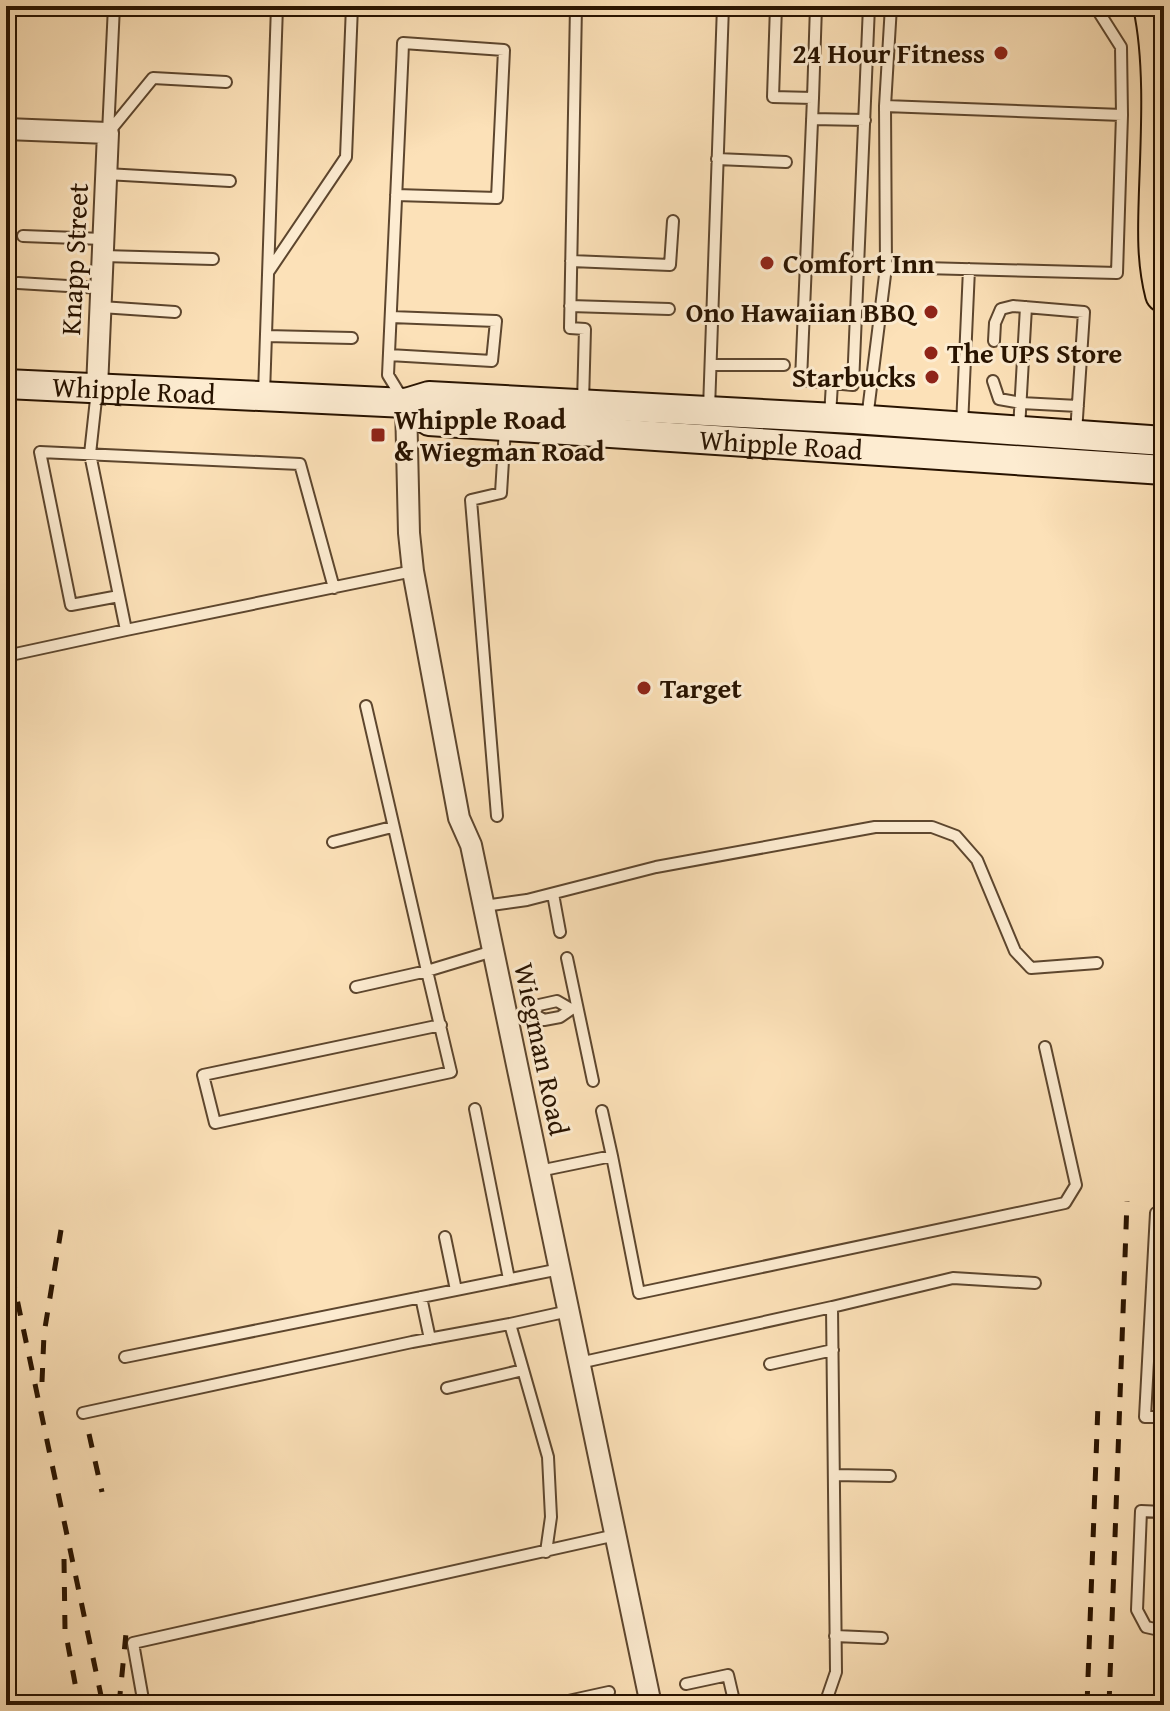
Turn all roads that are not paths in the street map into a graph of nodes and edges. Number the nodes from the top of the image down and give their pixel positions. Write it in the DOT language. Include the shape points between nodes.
graph roads {
  1 [pos="114,6"];
  2 [pos="277,6"];
  3 [pos="352,6"];
  4 [pos="576,6"];
  5 [pos="723,6"];
  6 [pos="776,6"];
  7 [pos="816,6"];
  8 [pos="869,6"];
  9 [pos="891,6"];
  10 [pos="1095,6"];
  11 [pos="1152,6"];
  12 [pos="226,82"];
  13 [pos="813,98"];
  14 [pos="885,106"];
  15 [pos="1122,115"];
  16 [pos="812,119"];
  17 [pos="865,120"];
  18 [pos="6,129"];
  19 [pos="108,133"];
  20 [pos="717,159"];
  21 [pos="786,162"];
  22 [pos="106,174"];
  23 [pos="230,181"];
  24 [pos="396,195"];
  25 [pos="673,221"];
  26 [pos="23,236"];
  27 [pos="103,247"];
  28 [pos="213,259"];
  29 [pos="571,261"];
  30 [pos="886,267"];
  31 [pos="969,269"];
  32 [pos="268,272"];
  33 [pos="18,283"];
  34 [pos="1164,294"];
  35 [pos="101,297"];
  36 [pos="570,306"];
  37 [pos="1026,307"];
  38 [pos="669,309"];
  39 [pos="175,312"];
  40 [pos="391,317"];
  41 [pos="1024,333"];
  42 [pos="1036,334"];
  43 [pos="266,336"];
  44 [pos="352,338"];
  45 [pos="994,341"];
  46 [pos="389,355"];
  47 [pos="711,365"];
  48 [pos="784,365"];
  49 [pos="993,381"];
  50 [pos="832,383"];
  51 [pos="6,384"];
  52 [pos="97,388"];
  53 [pos="264,396"];
  54 [pos="406,403"];
  55 [pos="583,404"];
  56 [pos="1078,406"];
  57 [pos="709,411"];
  58 [pos="1020,417"];
  59 [pos="830,418"];
  60 [pos="867,420"];
  61 [pos="505,426"];
  62 [pos="962,426"];
  63 [pos="1076,435"];
  64 [pos="1164,441"];
  65 [pos="865,452"];
  66 [pos="90,454"];
  67 [pos="1164,470"];
  68 [pos="413,571"];
  69 [pos="334,588"];
  70 [pos="119,596"];
  71 [pos="126,630"];
  72 [pos="6,656"];
  73 [pos="366,706"];
  74 [pos="497,816"];
  75 [pos="392,827"];
  76 [pos="333,842"];
  77 [pos="553,894"];
  78 [pos="484,906"];
  79 [pos="560,932"];
  80 [pos="493,951"];
  81 [pos="567,958"];
  82 [pos="1097,963"];
  83 [pos="427,971"];
  84 [pos="356,987"];
  85 [pos="573,1008"];
  86 [pos="533,1014"];
  87 [pos="507,1019"];
  88 [pos="441,1025"];
  89 [pos="1045,1047"];
  90 [pos="593,1081"];
  91 [pos="475,1109"];
  92 [pos="602,1111"];
  93 [pos="612,1156"];
  94 [pos="539,1171"];
  95 [pos="1164,1213"];
  96 [pos="445,1237"];
  97 [pos="560,1269"];
  98 [pos="509,1279"];
  99 [pos="1035,1283"];
  100 [pos="456,1290"];
  101 [pos="421,1297"];
  102 [pos="832,1307"];
  103 [pos="569,1311"];
  104 [pos="1150,1323"];
  105 [pos="510,1324"];
  106 [pos="1164,1324"];
  107 [pos="430,1339"];
  108 [pos="833,1350"];
  109 [pos="125,1357"];
  110 [pos="579,1363"];
  111 [pos="770,1364"];
  112 [pos="523,1370"];
  113 [pos="447,1388"];
  114 [pos="83,1413"];
  115 [pos="1164,1417"];
  116 [pos="6,1427"];
  117 [pos="6,1439"];
  118 [pos="834,1475"];
  119 [pos="890,1476"];
  120 [pos="1164,1512"];
  121 [pos="616,1535"];
  122 [pos="546,1552"];
  123 [pos="1164,1631"];
  124 [pos="835,1636"];
  125 [pos="882,1638"];
  126 [pos="686,1684"];
  127 [pos="609,1692"];
  128 [pos="144,1705"];
  129 [pos="550,1705"];
  130 [pos="651,1705"];
  131 [pos="735,1705"];
  132 [pos="824,1705"];
  1 -- 19 [label="lane"];
  2 -- 32 [label="lane"];
  3 -- 32 [label="lane" via="346,157"];
  4 -- 29 [label="lane"];
  5 -- 20 [label="lane"];
  6 -- 13 [label="lane" via="773,97"];
  7 -- 13 [label="lane"];
  8 -- 17 [label="lane"];
  9 -- 14 [label="lane"];
  10 -- 15 [label="lane" via="1121,47"];
  11 -- 34 [label="highway" via="1158,64 1156,246"];
  12 -- 19 [label="lane" via="153,78"];
  13 -- 16 [label="lane"];
  14 -- 15 [label="lane"];
  14 -- 30 [label="lane"];
  15 -- 31 [label="lane" via="1117,273"];
  16 -- 17 [label="lane"];
  16 -- 50 [label="lane" via="801,380"];
  17 -- 50 [label="lane" via="853,385"];
  18 -- 19 [label="street"];
  19 -- 22 [label="street, Knapp Street"];
  20 -- 21 [label="lane"];
  20 -- 47 [label="lane"];
  22 -- 23 [label="lane"];
  22 -- 27 [label="street, Knapp Street"];
  24 -- 24 [label="lane" via="497,198 504,50 403,43"];
  24 -- 40 [label="lane"];
  25 -- 29 [label="lane" via="670,265"];
  26 -- 27 [label="lane"];
  27 -- 28 [label="lane"];
  27 -- 35 [label="street, Knapp Street"];
  29 -- 36 [label="lane"];
  30 -- 31 [label="lane"];
  30 -- 60 [label="lane"];
  31 -- 62 [label="lane"];
  32 -- 43 [label="lane"];
  33 -- 35 [label="lane"];
  35 -- 39 [label="lane"];
  35 -- 52 [label="street, Knapp Street"];
  36 -- 38 [label="lane"];
  36 -- 55 [label="lane" via="570,328 585,329"];
  37 -- 41 [label="lane"];
  37 -- 45 [label="lane" via="1001,309"];
  37 -- 56 [label="lane" via="1084,312 1077,336"];
  40 -- 46 [label="lane"];
  40 -- 46 [label="lane" via="496,321 492,361"];
  41 -- 42 [label="lane"];
  41 -- 58 [label="lane" via="1029,361"];
  43 -- 44 [label="lane"];
  43 -- 53 [label="lane"];
  46 -- 54 [label="lane" via="388,375"];
  47 -- 48 [label="lane"];
  47 -- 57 [label="lane"];
  49 -- 58 [label="lane" via="999,399"];
  50 -- 59 [label="lane"];
  51 -- 52 [label="main road, Whipple Road"];
  52 -- 53 [label="main road, Whipple Road"];
  52 -- 66 [label="lane"];
  53 -- 54 [label="main road, Whipple Road"];
  54 -- 55 [label="main road, Whipple Road" via="429,396"];
  54 -- 61 [label="main road, Whipple Road" via="429,421"];
  54 -- 68 [label="street, Wiegman Road"];
  55 -- 57 [label="main road, Whipple Road"];
  56 -- 58 [label="lane"];
  56 -- 63 [label="lane"];
  57 -- 59 [label="main road, Whipple Road"];
  58 -- 62 [label="main road, Whipple Road"];
  58 -- 63 [label="main road, Whipple Road"];
  59 -- 60 [label="main road, Whipple Road"];
  60 -- 62 [label="main road, Whipple Road"];
  60 -- 65 [label="lane"];
  61 -- 65 [label="main road, Whipple Road"];
  61 -- 74 [label="lane" via="501,493 471,500"];
  63 -- 64 [label="main road, Whipple Road"];
  65 -- 67 [label="main road, Whipple Road"];
  66 -- 69 [label="lane" via="300,464"];
  66 -- 70 [label="lane"];
  66 -- 70 [label="lane" via="40,452 71,605"];
  68 -- 69 [label="lane"];
  68 -- 78 [label="street, Wiegman Road" via="459,818 471,845"];
  69 -- 71 [label="lane"];
  70 -- 71 [label="lane"];
  71 -- 72 [label="lane"];
  73 -- 75 [label="lane"];
  75 -- 76 [label="lane"];
  75 -- 83 [label="lane"];
  77 -- 78 [label="lane"];
  77 -- 79 [label="lane"];
  77 -- 82 [label="lane" via="656,867 875,827 932,827 956,836 977,860 1015,951 1031,968"];
  78 -- 80 [label="street, Wiegman Road"];
  80 -- 83 [label="lane"];
  80 -- 87 [label="street, Wiegman Road"];
  81 -- 85 [label="lane"];
  83 -- 84 [label="lane"];
  83 -- 88 [label="lane"];
  85 -- 86 [label="lane" via="544,1020"];
  85 -- 86 [label="lane" via="557,1001 539,1005"];
  85 -- 90 [label="lane"];
  86 -- 87 [label="lane"];
  87 -- 94 [label="street, Wiegman Road"];
  88 -- 88 [label="lane" via="451,1072 215,1123 203,1075"];
  89 -- 93 [label="lane" via="1076,1185 1065,1203 639,1293"];
  91 -- 98 [label="lane"];
  92 -- 93 [label="lane"];
  93 -- 94 [label="lane"];
  94 -- 97 [label="street, Wiegman Road"];
  95 -- 104 [label="lane" via="1156,1213"];
  96 -- 100 [label="lane"];
  97 -- 98 [label="lane"];
  97 -- 103 [label="street, Wiegman Road"];
  98 -- 100 [label="lane"];
  99 -- 102 [label="lane" via="953,1278"];
  100 -- 101 [label="lane"];
  101 -- 107 [label="lane"];
  101 -- 109 [label="lane"];
  102 -- 108 [label="lane"];
  102 -- 110 [label="lane"];
  103 -- 105 [label="lane"];
  103 -- 110 [label="street, Wiegman Road"];
  104 -- 106 [label="lane"];
  104 -- 115 [label="lane" via="1145,1417"];
  105 -- 107 [label="lane"];
  105 -- 112 [label="lane"];
  107 -- 114 [label="lane"];
  108 -- 111 [label="lane"];
  108 -- 118 [label="lane"];
  110 -- 121 [label="street, Wiegman Road"];
  112 -- 113 [label="lane"];
  112 -- 122 [label="lane" via="548,1457 551,1517"];
  116 -- 117 [label="lane"];
  118 -- 119 [label="lane"];
  118 -- 124 [label="lane"];
  120 -- 123 [label="lane" via="1141,1511 1137,1610 1146,1627"];
  121 -- 122 [label="lane"];
  121 -- 130 [label="street, Wiegman Road"];
  122 -- 128 [label="lane" via="133,1643"];
  124 -- 125 [label="lane"];
  124 -- 132 [label="lane" via="836,1672"];
  126 -- 131 [label="lane" via="728,1675"];
  127 -- 129 [label="lane"];
}
